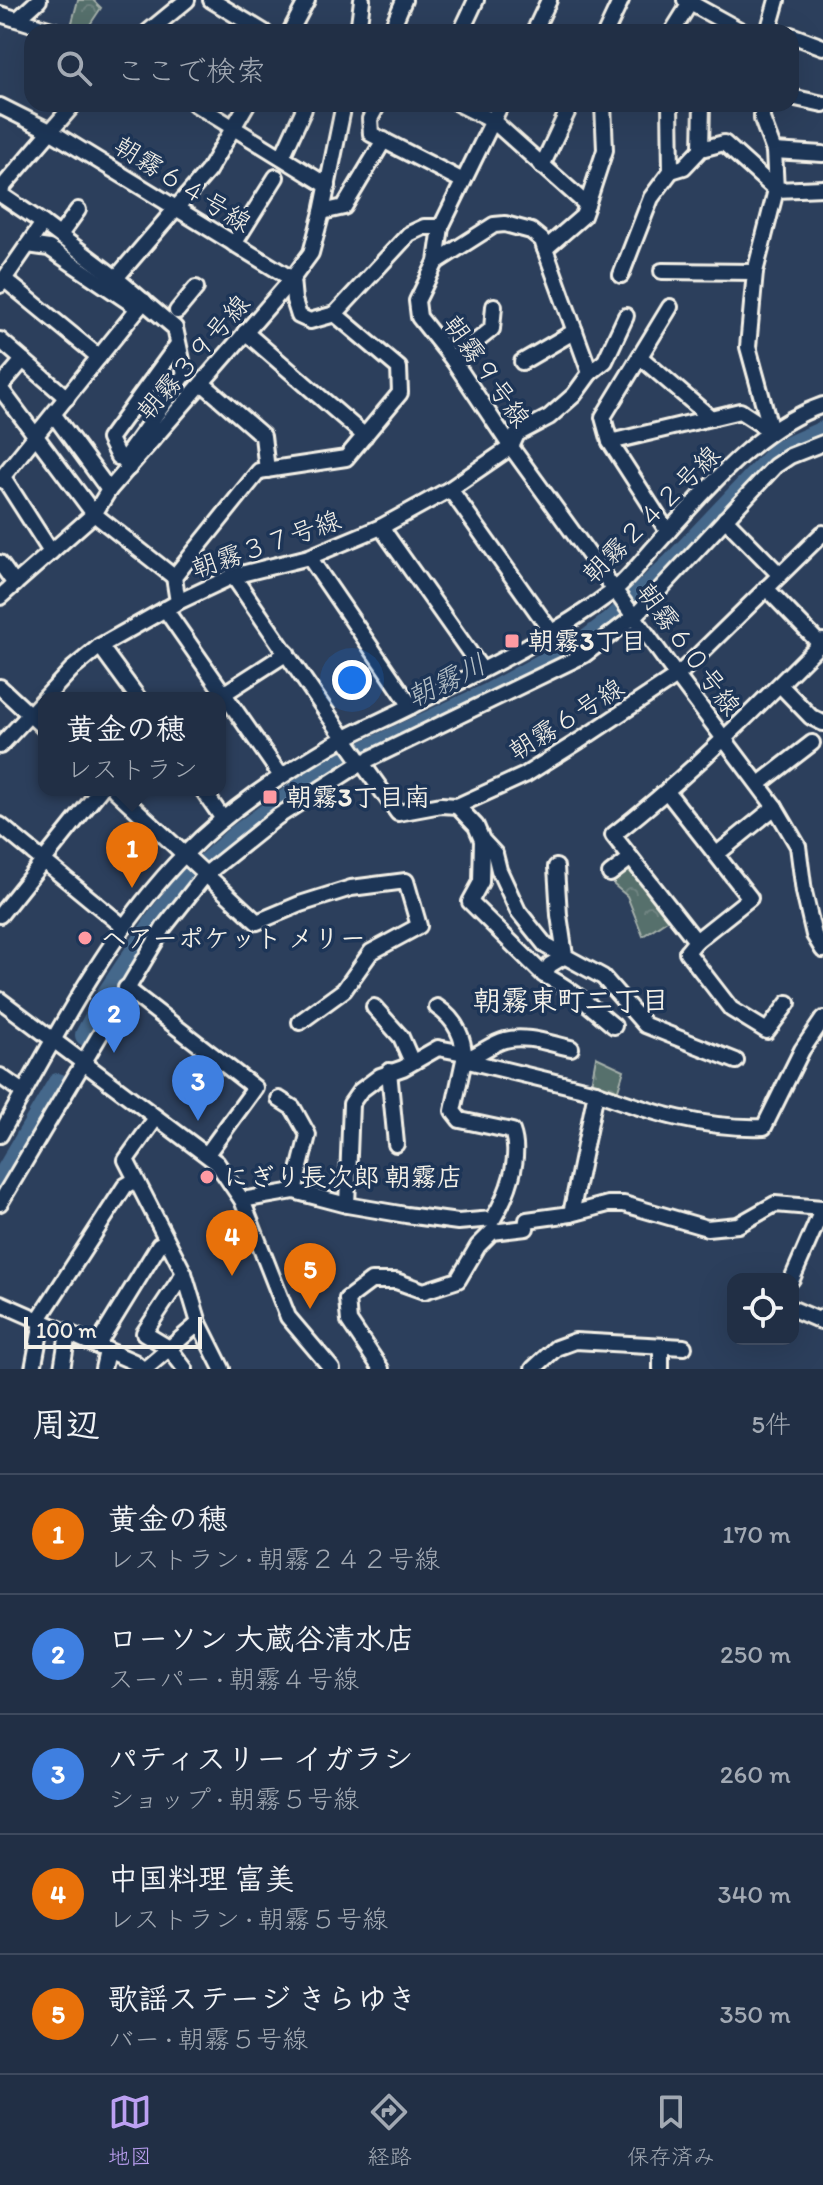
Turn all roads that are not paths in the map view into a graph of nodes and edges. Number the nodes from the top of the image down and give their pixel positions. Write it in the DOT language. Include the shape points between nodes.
graph roads {
  1 [pos="39,0"];
  2 [pos="187,0"];
  3 [pos="211,0"];
  4 [pos="307,0"];
  5 [pos="351,0"];
  6 [pos="404,0"];
  7 [pos="476,0"];
  8 [pos="549,0"];
  9 [pos="621,0"];
  10 [pos="777,0"];
  11 [pos="689,1"];
  12 [pos="361,8"];
  13 [pos="0,14"];
  14 [pos="18,19"];
  15 [pos="33,24"];
  16 [pos="158,24"];
  17 [pos="251,24"];
  18 [pos="294,24"];
  19 [pos="394,24"];
  20 [pos="465,24"];
  21 [pos="538,24"];
  22 [pos="610,24"];
  23 [pos="676,24"];
  24 [pos="714,24"];
  25 [pos="770,24"];
  26 [pos="799,38"];
  27 [pos="823,47"];
  28 [pos="799,99"];
  29 [pos="823,104"];
  30 [pos="0,106"];
  31 [pos="67,112"];
  32 [pos="209,112"];
  33 [pos="242,112"];
  34 [pos="303,112"];
  35 [pos="342,112"];
  36 [pos="374,112"];
  37 [pos="475,112"];
  38 [pos="497,112"];
  39 [pos="567,112"];
  40 [pos="603,112"];
  41 [pos="670,112"];
  42 [pos="702,112"];
  43 [pos="762,112"];
  44 [pos="493,121"];
  45 [pos="234,126"];
  46 [pos="50,131"];
  47 [pos="384,140"];
  48 [pos="701,149"];
  49 [pos="774,151"];
  50 [pos="823,154"];
  51 [pos="282,157"];
  52 [pos="542,166"];
  53 [pos="671,171"];
  54 [pos="276,177"];
  55 [pos="463,181"];
  56 [pos="328,186"];
  57 [pos="823,188"];
  58 [pos="776,190"];
  59 [pos="0,192"];
  60 [pos="587,205"];
  61 [pos="177,208"];
  62 [pos="78,210"];
  63 [pos="322,212"];
  64 [pos="43,223"];
  65 [pos="441,227"];
  66 [pos="60,235"];
  67 [pos="234,244"];
  68 [pos="28,245"];
  69 [pos="545,249"];
  70 [pos="436,262"];
  71 [pos="662,271"];
  72 [pos="755,272"];
  73 [pos="621,275"];
  74 [pos="116,278"];
  75 [pos="292,279"];
  76 [pos="2,282"];
  77 [pos="196,288"];
  78 [pos="141,304"];
  79 [pos="494,306"];
  80 [pos="670,307"];
  81 [pos="177,311"];
  82 [pos="335,314"];
  83 [pos="626,316"];
  84 [pos="575,331"];
  85 [pos="245,332"];
  86 [pos="0,340"];
  87 [pos="178,344"];
  88 [pos="99,357"];
  89 [pos="640,357"];
  90 [pos="23,360"];
  91 [pos="453,360"];
  92 [pos="522,362"];
  93 [pos="590,373"];
  94 [pos="202,383"];
  95 [pos="0,387"];
  96 [pos="67,398"];
  97 [pos="823,405"];
  98 [pos="54,415"];
  99 [pos="711,418"];
  100 [pos="771,431"];
  101 [pos="365,436"];
  102 [pos="36,437"];
  103 [pos="610,442"];
  104 [pos="823,443"];
  105 [pos="511,447"];
  106 [pos="127,464"];
  107 [pos="267,470"];
  108 [pos="1,479"];
  109 [pos="450,489"];
  110 [pos="109,490"];
  111 [pos="94,514"];
  112 [pos="725,519"];
  113 [pos="381,527"];
  114 [pos="668,532"];
  115 [pos="823,533"];
  116 [pos="51,552"];
  117 [pos="309,557"];
  118 [pos="0,563"];
  119 [pos="780,575"];
  120 [pos="233,576"];
  121 [pos="174,577"];
  122 [pos="15,584"];
  123 [pos="766,588"];
  124 [pos="0,597"];
  125 [pos="627,604"];
  126 [pos="171,605"];
  127 [pos="552,633"];
  128 [pos="821,643"];
  129 [pos="100,646"];
  130 [pos="287,653"];
  131 [pos="482,670"];
  132 [pos="677,676"];
  133 [pos="780,685"];
  134 [pos="0,687"];
  135 [pos="51,692"];
  136 [pos="134,692"];
  137 [pos="218,692"];
  138 [pos="225,692"];
  139 [pos="226,703"];
  140 [pos="38,705"];
  141 [pos="411,706"];
  142 [pos="29,715"];
  143 [pos="38,723"];
  144 [pos="823,723"];
  145 [pos="725,740"];
  146 [pos="812,743"];
  147 [pos="0,746"];
  148 [pos="354,752"];
  149 [pos="281,776"];
  150 [pos="759,784"];
  151 [pos="668,793"];
  152 [pos="95,796"];
  153 [pos="122,796"];
  154 [pos="207,796"];
  155 [pos="457,806"];
  156 [pos="775,807"];
  157 [pos="223,819"];
  158 [pos="0,825"];
  159 [pos="482,840"];
  160 [pos="717,854"];
  161 [pos="631,858"];
  162 [pos="45,861"];
  163 [pos="197,865"];
  164 [pos="556,867"];
  165 [pos="610,874"];
  166 [pos="0,915"];
  167 [pos="124,927"];
  168 [pos="696,941"];
  169 [pos="823,950"];
  170 [pos="565,956"];
  171 [pos="544,975"];
  172 [pos="126,988"];
  173 [pos="0,1000"];
  174 [pos="788,1003"];
  175 [pos="374,1007"];
  176 [pos="437,1007"];
  177 [pos="823,1019"];
  178 [pos="300,1022"];
  179 [pos="614,1026"];
  180 [pos="55,1039"];
  181 [pos="571,1048"];
  182 [pos="464,1057"];
  183 [pos="83,1061"];
  184 [pos="736,1061"];
  185 [pos="412,1062"];
  186 [pos="389,1071"];
  187 [pos="0,1076"];
  188 [pos="596,1092"];
  189 [pos="24,1093"];
  190 [pos="279,1099"];
  191 [pos="156,1118"];
  192 [pos="0,1135"];
  193 [pos="396,1144"];
  194 [pos="207,1154"];
  195 [pos="135,1180"];
  196 [pos="294,1191"];
  197 [pos="242,1200"];
  198 [pos="0,1203"];
  199 [pos="347,1205"];
  200 [pos="823,1208"];
  201 [pos="571,1214"];
  202 [pos="167,1241"];
  203 [pos="184,1273"];
  204 [pos="795,1273"];
  205 [pos="0,1303"];
  206 [pos="799,1312"];
  207 [pos="823,1317"];
  208 [pos="40,1321"];
  209 [pos="199,1323"];
  210 [pos="68,1333"];
  211 [pos="661,1346"];
  212 [pos="684,1347"];
  213 [pos="169,1348"];
  214 [pos="102,1349"];
  215 [pos="139,1367"];
  216 [pos="33,1369"];
  217 [pos="62,1369"];
  218 [pos="103,1369"];
  219 [pos="185,1369"];
  220 [pos="222,1369"];
  221 [pos="332,1369"];
  222 [pos="381,1369"];
  223 [pos="533,1369"];
  224 [pos="661,1369"];
  1 -- 14 [label="street"];
  2 -- 16 [label="street"];
  3 -- 17 [label="street"];
  4 -- 18 [label="street"];
  5 -- 12 [label="street"];
  6 -- 19 [label="street"];
  7 -- 20 [label="street"];
  8 -- 21 [label="street"];
  9 -- 22 [label="street"];
  10 -- 25 [label="street"];
  11 -- 23 [label="street"];
  11 -- 24 [label="street"];
  13 -- 14 [label="street"];
  14 -- 15 [label="street"];
  26 -- 27 [label="street"];
  28 -- 29 [label="street"];
  30 -- 46 [label="street, 朝霧６４号線"];
  31 -- 46 [label="street"];
  32 -- 45 [label="street"];
  33 -- 45 [label="street"];
  34 -- 51 [label="street"];
  35 -- 56 [label="street, 朝霧３９号線"];
  36 -- 47 [label="street" via="371,134"];
  37 -- 44 [label="street"];
  38 -- 44 [label="street, 朝霧９号線"];
  39 -- 52 [label="street"];
  40 -- 60 [label="street" via="605,150"];
  41 -- 53 [label="street"];
  42 -- 48 [label="street"];
  43 -- 49 [label="street"];
  44 -- 52 [label="street"];
  44 -- 55 [label="street, 朝霧９号線"];
  45 -- 51 [label="street"];
  45 -- 61 [label="street" via="208,171"];
  46 -- 59 [label="street"];
  46 -- 61 [label="street, 朝霧６４号線"];
  47 -- 55 [label="street"];
  47 -- 63 [label="street" via="344,207"];
  48 -- 53 [label="street" via="684,167"];
  48 -- 58 [label="street" via="724,143"];
  49 -- 50 [label="street"];
  49 -- 58 [label="street"];
  51 -- 56 [label="street"];
  52 -- 60 [label="street"];
  53 -- 73 [label="street" via="651,198"];
  54 -- 67 [label="street"];
  55 -- 65 [label="street, 朝霧９号線"];
  56 -- 63 [label="street, 朝霧３９号線"];
  57 -- 58 [label="street"];
  58 -- 72 [label="street"];
  59 -- 64 [label="street"];
  60 -- 69 [label="street" via="583,216"];
  61 -- 67 [label="street, 朝霧６４号線"];
  61 -- 74 [label="street"];
  62 -- 66 [label="street"];
  63 -- 75 [label="street, 朝霧３９号線" via="311,253"];
  64 -- 66 [label="street"];
  64 -- 68 [label="street"];
  65 -- 70 [label="street, 朝霧９号線"];
  65 -- 82 [label="street" via="409,234"];
  66 -- 74 [label="street"];
  67 -- 75 [label="street, 朝霧６４号線"];
  68 -- 76 [label="street"];
  68 -- 78 [label="street" via="49,248"];
  69 -- 70 [label="street" via="531,231 494,225"];
  69 -- 84 [label="street"];
  70 -- 91 [label="street, 朝霧９号線" via="417,301 419,317"];
  71 -- 72 [label="street"];
  72 -- 100 [label="street" via="748,347"];
  74 -- 78 [label="street"];
  75 -- 82 [label="street" via="299,316 310,321"];
  75 -- 85 [label="street, 朝霧３９号線"];
  76 -- 88 [label="street"];
  77 -- 81 [label="street"];
  78 -- 87 [label="street" via="175,328"];
  78 -- 88 [label="street"];
  79 -- 91 [label="street" via="492,329"];
  80 -- 89 [label="street"];
  82 -- 101 [label="street" via="399,368 400,393"];
  83 -- 93 [label="street, 朝霧３７号線" via="605,361"];
  84 -- 92 [label="street"];
  84 -- 93 [label="street"];
  85 -- 94 [label="street, 朝霧３９号線"];
  85 -- 101 [label="street"];
  86 -- 90 [label="street"];
  87 -- 106 [label="street" via="185,374"];
  87 -- 106 [label="street" via="109,439"];
  88 -- 96 [label="street"];
  89 -- 99 [label="street"];
  89 -- 103 [label="street" via="603,417"];
  90 -- 95 [label="street"];
  90 -- 96 [label="street"];
  91 -- 105 [label="street, 朝霧９号線"];
  93 -- 105 [label="street, 朝霧３７号線" via="549,417 517,434"];
  94 -- 106 [label="street, 朝霧３９号線"];
  94 -- 107 [label="street" via="263,436"];
  95 -- 102 [label="street"];
  96 -- 98 [label="street"];
  97 -- 100 [label="street, 朝霧２４２号線"];
  98 -- 102 [label="street"];
  98 -- 110 [label="street"];
  99 -- 100 [label="street" via="740,411"];
  99 -- 103 [label="street"];
  100 -- 114 [label="street, 朝霧２４２号線"];
  101 -- 107 [label="street" via="346,458"];
  102 -- 108 [label="street"];
  102 -- 111 [label="street"];
  103 -- 114 [label="street"];
  104 -- 112 [label="street" via="775,466"];
  105 -- 109 [label="street, 朝霧３７号線"];
  105 -- 125 [label="street, 朝霧９号線"];
  106 -- 110 [label="street, 朝霧３９号線"];
  107 -- 121 [label="street" via="259,471"];
  108 -- 116 [label="street"];
  109 -- 113 [label="street, 朝霧３７号線"];
  109 -- 127 [label="street"];
  110 -- 111 [label="street, 朝霧３９号線"];
  111 -- 116 [label="street, 朝霧３９号線"];
  111 -- 121 [label="street"];
  112 -- 119 [label="street"];
  112 -- 125 [label="street"];
  113 -- 117 [label="street, 朝霧３７号線"];
  113 -- 131 [label="street"];
  114 -- 125 [label="street, 朝霧２４２号線"];
  115 -- 119 [label="street, 朝霧６号線"];
  116 -- 122 [label="street, 朝霧３９号線"];
  117 -- 120 [label="street, 朝霧３７号線"];
  117 -- 141 [label="street"];
  118 -- 122 [label="street"];
  119 -- 123 [label="street, 朝霧６号線"];
  120 -- 126 [label="street, 朝霧３７号線"];
  120 -- 130 [label="street"];
  121 -- 126 [label="street"];
  122 -- 124 [label="street, 朝霧３９号線"];
  123 -- 128 [label="street"];
  123 -- 132 [label="street, 朝霧６号線"];
  125 -- 127 [label="street, 朝霧２４２号線"];
  125 -- 132 [label="street, 朝霧６０号線"];
  125 -- 148 [label="street" via="584,655"];
  126 -- 129 [label="street, 朝霧３７号線"];
  126 -- 137 [label="street"];
  127 -- 131 [label="street, 朝霧２４２号線"];
  128 -- 133 [label="street, 朝霧６０号線"];
  129 -- 135 [label="street, 朝霧３７号線"];
  129 -- 136 [label="street"];
  130 -- 138 [label="street"];
  130 -- 148 [label="street"];
  131 -- 141 [label="street, 朝霧２４２号線"];
  132 -- 145 [label="street, 朝霧６０号線"];
  132 -- 155 [label="street, 朝霧６号線" via="525,775"];
  133 -- 144 [label="street"];
  133 -- 145 [label="street, 朝霧６０号線"];
  134 -- 142 [label="street"];
  139 -- 149 [label="street"];
  140 -- 142 [label="street, 朝霧３７号線"];
  141 -- 148 [label="street, 朝霧２４２号線"];
  142 -- 143 [label="street"];
  142 -- 147 [label="street, 朝霧３７号線"];
  145 -- 150 [label="street"];
  145 -- 151 [label="street"];
  146 -- 150 [label="street"];
  148 -- 149 [label="street, 朝霧２４２号線"];
  148 -- 155 [label="street, 朝霧６号線" via="398,813"];
  148 -- 163 [label="street" via="277,817"];
  149 -- 157 [label="street, 朝霧２４２号線"];
  150 -- 156 [label="street"];
  151 -- 160 [label="street"];
  151 -- 161 [label="street" via="613,835"];
  152 -- 162 [label="street"];
  153 -- 163 [label="street"];
  154 -- 157 [label="street"];
  155 -- 159 [label="street"];
  156 -- 160 [label="street"];
  156 -- 169 [label="street" via="798,846 807,906"];
  157 -- 163 [label="street, 朝霧２４２号線"];
  158 -- 162 [label="street"];
  159 -- 170 [label="street" via="495,854 518,911 546,946"];
  159 -- 171 [label="street" via="481,882 470,902"];
  160 -- 168 [label="street" via="750,898"];
  161 -- 165 [label="street"];
  161 -- 168 [label="street"];
  162 -- 166 [label="street"];
  162 -- 167 [label="street"];
  163 -- 167 [label="street, 朝霧２４２号線"];
  163 -- 172 [label="street"];
  163 -- 178 [label="street" via="257,922 351,888 406,881 419,926 371,952 344,990"];
  164 -- 170 [label="street"];
  167 -- 180 [label="street, 朝霧２４２号線"];
  168 -- 174 [label="street" via="687,952 731,1009 767,1031"];
  170 -- 171 [label="street"];
  170 -- 184 [label="street" via="603,977 645,1025"];
  171 -- 179 [label="street" via="573,991"];
  172 -- 183 [label="street"];
  172 -- 194 [label="street" via="255,1088"];
  173 -- 180 [label="street"];
  175 -- 185 [label="street" via="401,1037"];
  176 -- 182 [label="street" via="452,1017"];
  177 -- 188 [label="street" via="764,1127 730,1128 650,1113"];
  180 -- 183 [label="street"];
  180 -- 189 [label="street, 朝霧２４２号線"];
  181 -- 182 [label="street" via="518,1037"];
  182 -- 185 [label="street" via="438,1048"];
  182 -- 188 [label="street"];
  182 -- 199 [label="street" via="453,1111 460,1120 512,1131 517,1145 505,1200 493,1219 458,1222"];
  183 -- 191 [label="street"];
  183 -- 198 [label="street"];
  185 -- 186 [label="street"];
  186 -- 193 [label="street"];
  186 -- 199 [label="street" via="351,1104"];
  187 -- 189 [label="street"];
  188 -- 201 [label="street"];
  189 -- 192 [label="street, 朝霧２４２号線"];
  190 -- 196 [label="street" via="293,1108 308,1135"];
  191 -- 194 [label="street"];
  191 -- 195 [label="street" via="126,1160"];
  194 -- 197 [label="street"];
  195 -- 202 [label="street"];
  195 -- 208 [label="street" via="125,1186"];
  196 -- 197 [label="street"];
  196 -- 199 [label="street"];
  197 -- 221 [label="street" via="288,1317"];
  200 -- 201 [label="street" via="775,1204 738,1225 707,1228 624,1204"];
  200 -- 204 [label="street"];
  201 -- 222 [label="street" via="492,1232 458,1280 424,1291 396,1281 371,1281 347,1299 349,1321"];
  202 -- 203 [label="street"];
  202 -- 214 [label="street" via="159,1245"];
  203 -- 209 [label="street"];
  203 -- 213 [label="street" via="144,1333"];
  205 -- 208 [label="street"];
  206 -- 207 [label="street" via="821,1321"];
  208 -- 210 [label="street"];
  208 -- 216 [label="street"];
  209 -- 213 [label="street"];
  209 -- 220 [label="street"];
  210 -- 214 [label="street"];
  210 -- 217 [label="street"];
  211 -- 212 [label="street"];
  211 -- 223 [label="street" via="575,1341 556,1348"];
  211 -- 224 [label="street"];
  213 -- 215 [label="street"];
  213 -- 219 [label="street"];
  214 -- 215 [label="street"];
  214 -- 218 [label="street"];
}
